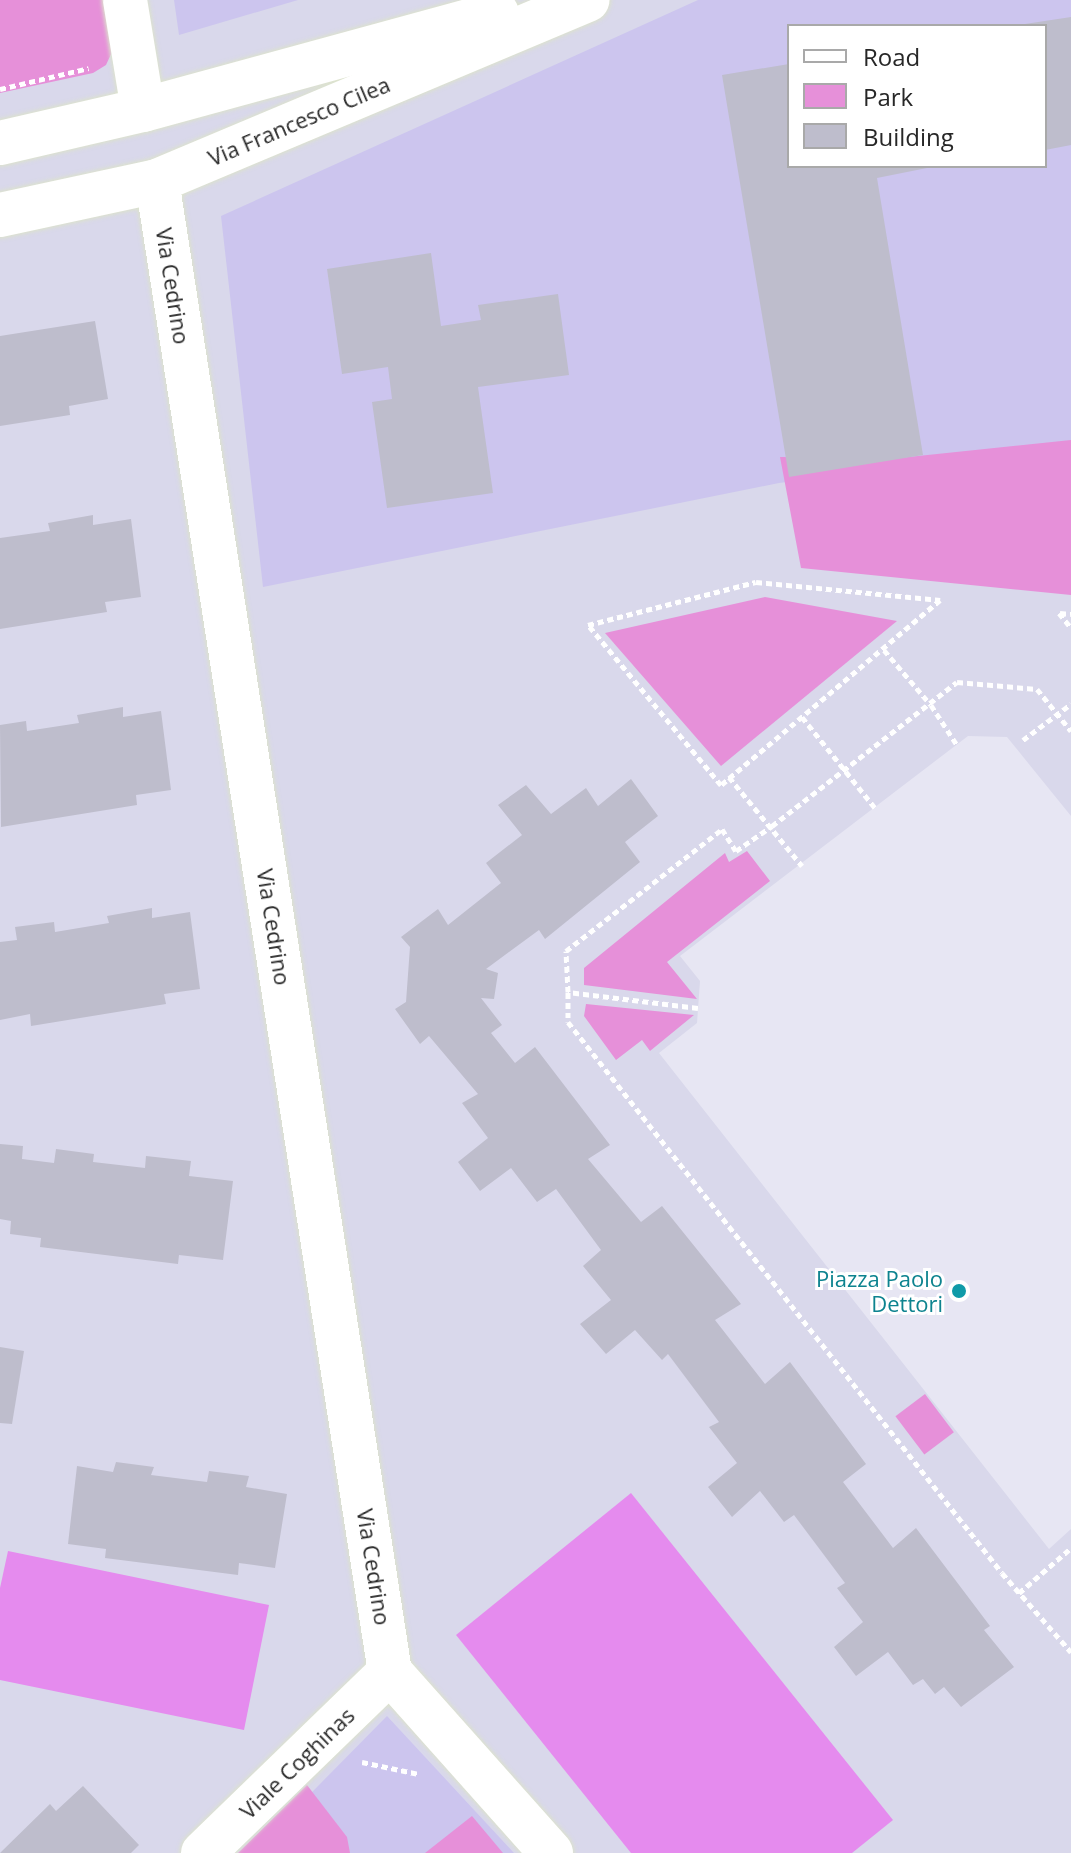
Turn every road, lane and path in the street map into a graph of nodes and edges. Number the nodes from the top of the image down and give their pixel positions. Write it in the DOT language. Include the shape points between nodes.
graph roads {
  1 [pos="125,0"];
  2 [pos="544,0"];
  3 [pos="588,0"];
  4 [pos="143,110"];
  5 [pos="0,143"];
  6 [pos="157,181"];
  7 [pos="0,215"];
  8 [pos="1071,614"];
  9 [pos="1071,628"];
  10 [pos="884,650"];
  11 [pos="1071,704"];
  12 [pos="931,705"];
  13 [pos="1058,714"];
  14 [pos="802,717"];
  15 [pos="1071,731"];
  16 [pos="1023,740"];
  17 [pos="957,745"];
  18 [pos="846,770"];
  19 [pos="729,777"];
  20 [pos="876,809"];
  21 [pos="772,826"];
  22 [pos="802,866"];
  23 [pos="568,992"];
  24 [pos="698,1008"];
  25 [pos="1071,1548"];
  26 [pos="1019,1593"];
  27 [pos="1071,1652"];
  28 [pos="390,1672"];
  29 [pos="203,1853"];
  30 [pos="551,1853"];
  1 -- 4 [label="street"];
  2 -- 4 [label="street, Via Francesco Cilea"];
  3 -- 6 [label="street, Via Francesco Cilea"];
  4 -- 5 [label="street, Via Francesco Cilea"];
  6 -- 7 [label="street, Via Francesco Cilea"];
  6 -- 28 [label="street, Via Cedrino"];
  8 -- 9 [label="path" via="1059,613"];
  10 -- 12 [label="path"];
  10 -- 14 [label="path"];
  10 -- 19 [label="path" via="940,600 756,582 588,625 721,785"];
  11 -- 13 [label="path"];
  12 -- 13 [label="path" via="957,682 1037,689"];
  12 -- 17 [label="path"];
  12 -- 18 [label="path"];
  13 -- 15 [label="path"];
  13 -- 16 [label="path"];
  14 -- 18 [label="path"];
  14 -- 19 [label="path"];
  18 -- 20 [label="path"];
  18 -- 21 [label="path"];
  19 -- 21 [label="path"];
  21 -- 22 [label="path"];
  21 -- 23 [label="path" via="736,851 722,829 566,951"];
  23 -- 24 [label="path"];
  23 -- 26 [label="path" via="568,1022"];
  25 -- 26 [label="path"];
  26 -- 27 [label="path"];
  28 -- 29 [label="street, Viale Coghinas"];
  28 -- 30 [label="street"];
}
